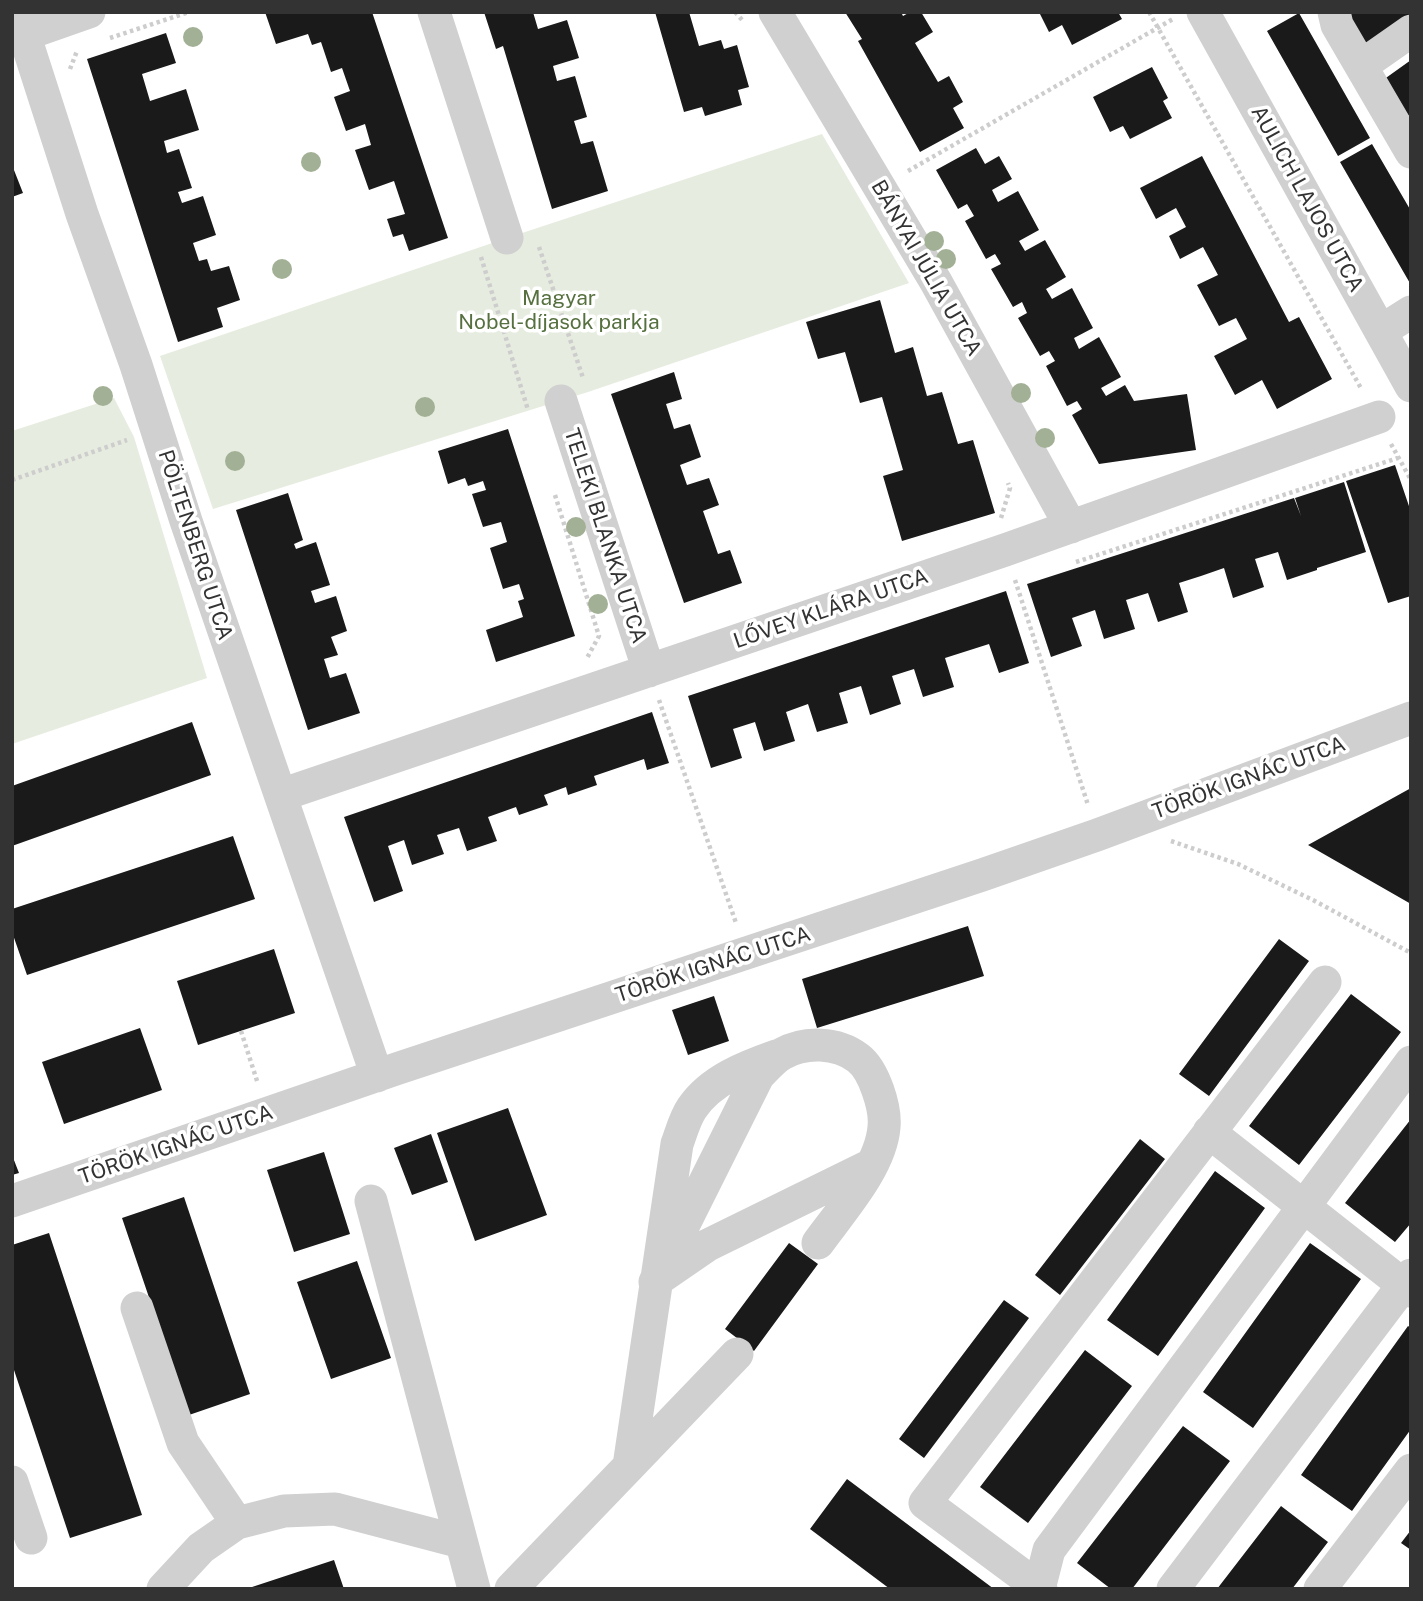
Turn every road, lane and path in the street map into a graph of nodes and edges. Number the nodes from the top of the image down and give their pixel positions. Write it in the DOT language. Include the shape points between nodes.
graph roads {
  1 [pos="189,12"];
  2 [pos="434,12"];
  3 [pos="775,12"];
  4 [pos="1149,12"];
  5 [pos="1334,12"];
  6 [pos="1190,15"];
  7 [pos="96,26"];
  8 [pos="18,28"];
  9 [pos="1158,28"];
  10 [pos="1411,31"];
  11 [pos="79,48"];
  12 [pos="1360,66"];
  13 [pos="68,77"];
  14 [pos="1411,152"];
  15 [pos="880,188"];
  16 [pos="508,243"];
  17 [pos="1411,312"];
  18 [pos="1381,331"];
  19 [pos="1411,386"];
  20 [pos="572,390"];
  21 [pos="1373,409"];
  22 [pos="528,411"];
  23 [pos="134,437"];
  24 [pos="1398,458"];
  25 [pos="1004,475"];
  26 [pos="12,481"];
  27 [pos="553,490"];
  28 [pos="1071,527"];
  29 [pos="1002,538"];
  30 [pos="1068,564"];
  31 [pos="576,662"];
  32 [pos="654,685"];
  33 [pos="646,704"];
  34 [pos="1411,718"];
  35 [pos="281,796"];
  36 [pos="1132,821"];
  37 [pos="1097,835"];
  38 [pos="1411,953"];
  39 [pos="747,954"];
  40 [pos="1325,982"];
  41 [pos="241,1031"];
  42 [pos="782,1054"];
  43 [pos="1411,1062"];
  44 [pos="377,1076"];
  45 [pos="259,1087"];
  46 [pos="1209,1132"];
  47 [pos="874,1164"];
  48 [pos="12,1201"];
  49 [pos="370,1201"];
  50 [pos="1304,1207"];
  51 [pos="818,1243"];
  52 [pos="655,1282"];
  53 [pos="1408,1284"];
  54 [pos="137,1308"];
  55 [pos="737,1354"];
  56 [pos="629,1466"];
  57 [pos="1411,1470"];
  58 [pos="12,1482"];
  59 [pos="237,1522"];
  60 [pos="31,1538"];
  61 [pos="461,1542"];
  62 [pos="163,1589"];
  63 [pos="474,1589"];
  64 [pos="511,1589"];
  65 [pos="1040,1589"];
  66 [pos="1173,1589"];
  67 [pos="1320,1589"];
  1 -- 7 [label="path"];
  2 -- 16 [label="street"];
  3 -- 15 [label="street, BÁNYAI JÚLIA UTCA"];
  4 -- 9 [label="path"];
  5 -- 12 [label="street"];
  6 -- 9 [label="path"];
  6 -- 18 [label="street, AULICH LAJOS UTCA"];
  7 -- 8 [label="street"];
  8 -- 35 [label="street, PÖLTENBERG UTCA"];
  9 -- 15 [label="path"];
  9 -- 21 [label="path"];
  10 -- 12 [label="street"];
  11 -- 13 [label="path"];
  12 -- 14 [label="street"];
  15 -- 28 [label="street, BÁNYAI JÚLIA UTCA"];
  16 -- 20 [label="path"];
  16 -- 22 [label="path"];
  17 -- 18 [label="street"];
  18 -- 19 [label="street, AULICH LAJOS UTCA"];
  20 -- 32 [label="street, TELEKI BLANKA UTCA"];
  21 -- 28 [label="street, LŐVEY KLÁRA UTCA"];
  23 -- 26 [label="path"];
  24 -- 30 [label="path"];
  25 -- 29 [label="path" via="1010,488"];
  27 -- 31 [label="path" via="599,636 588,657"];
  28 -- 29 [label="street, LŐVEY KLÁRA UTCA"];
  29 -- 32 [label="street, LŐVEY KLÁRA UTCA"];
  29 -- 37 [label="path"];
  32 -- 33 [label="path"];
  32 -- 35 [label="street, LŐVEY KLÁRA UTCA"];
  32 -- 39 [label="path"];
  34 -- 36 [label="street, TÖRÖK IGNÁC UTCA"];
  35 -- 44 [label="street, PÖLTENBERG UTCA"];
  36 -- 37 [label="street, TÖRÖK IGNÁC UTCA"];
  36 -- 38 [label="path" via="1180,845 1238,864"];
  37 -- 39 [label="street, TÖRÖK IGNÁC UTCA"];
  39 -- 44 [label="street, TÖRÖK IGNÁC UTCA"];
  40 -- 46 [label="street"];
  41 -- 45 [label="path"];
  42 -- 47 [label="street" via="816,1044 839,1048 860,1059 879,1091 884,1127"];
  42 -- 52 [label="street" via="758,1076"];
  42 -- 52 [label="street" via="743,1068 715,1085 692,1108 677,1144"];
  43 -- 50 [label="street"];
  44 -- 48 [label="street, TÖRÖK IGNÁC UTCA"];
  46 -- 50 [label="street"];
  46 -- 65 [label="street" via="925,1503"];
  47 -- 51 [label="street"];
  47 -- 52 [label="street" via="708,1245"];
  49 -- 61 [label="street"];
  50 -- 53 [label="street"];
  50 -- 65 [label="street" via="1049,1550"];
  52 -- 56 [label="street"];
  53 -- 66 [label="street"];
  54 -- 59 [label="street" via="183,1443"];
  55 -- 56 [label="street"];
  56 -- 64 [label="street"];
  57 -- 67 [label="street"];
  58 -- 60 [label="street"];
  59 -- 61 [label="street" via="284,1511 335,1509"];
  59 -- 62 [label="street" via="201,1548"];
  61 -- 63 [label="street"];
}
